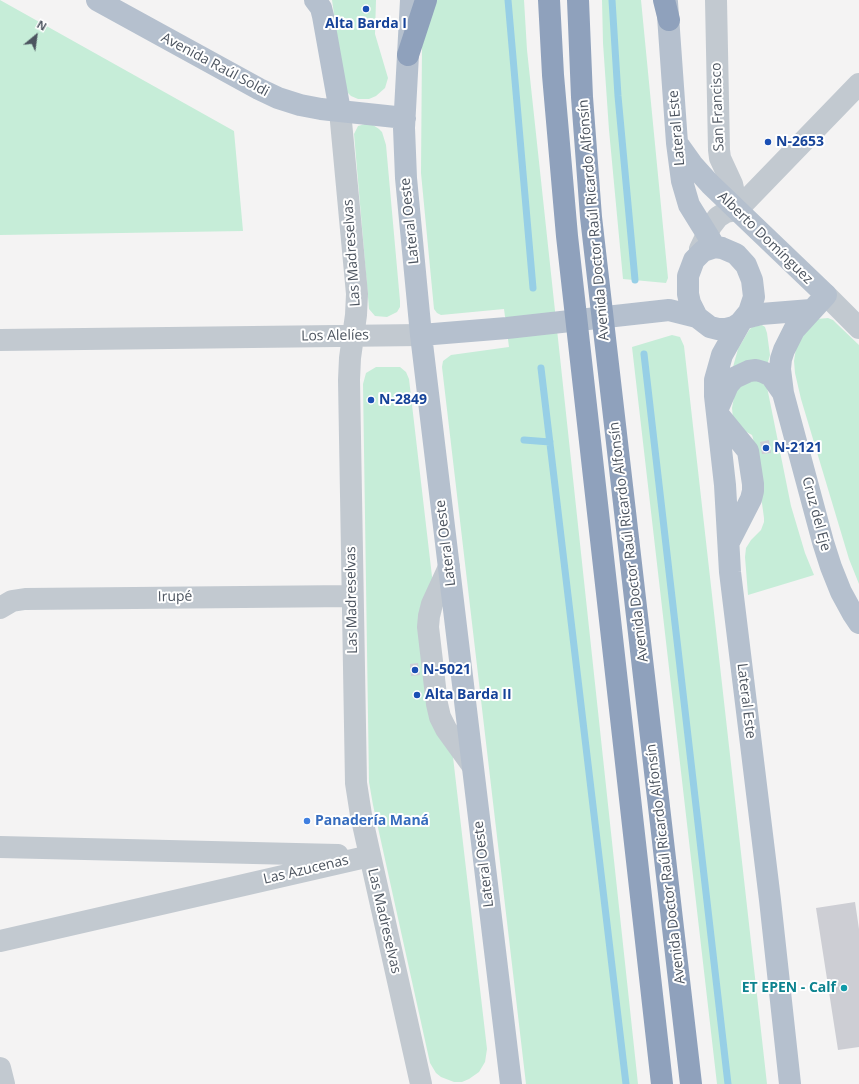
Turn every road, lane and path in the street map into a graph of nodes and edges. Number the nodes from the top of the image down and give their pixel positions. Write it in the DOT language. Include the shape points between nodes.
graph roads {
  1 [pos="317,0"];
  2 [pos="411,0"];
  3 [pos="426,0"];
  4 [pos="549,0"];
  5 [pos="578,0"];
  6 [pos="716,0"];
  7 [pos="111,3"];
  8 [pos="666,7"];
  9 [pos="408,55"];
  10 [pos="859,84"];
  11 [pos="340,111"];
  12 [pos="405,118"];
  13 [pos="677,143"];
  14 [pos="736,210"];
  15 [pos="715,243"];
  16 [pos="758,252"];
  17 [pos="808,278"];
  18 [pos="688,285"];
  19 [pos="818,303"];
  20 [pos="668,310"];
  21 [pos="750,313"];
  22 [pos="697,317"];
  23 [pos="859,328"];
  24 [pos="421,335"];
  25 [pos="353,336"];
  26 [pos="0,340"];
  27 [pos="781,359"];
  28 [pos="783,392"];
  29 [pos="717,413"];
  30 [pos="449,567"];
  31 [pos="352,596"];
  32 [pos="0,608"];
  33 [pos="859,623"];
  34 [pos="472,765"];
  35 [pos="0,847"];
  36 [pos="370,856"];
  37 [pos="0,941"];
  38 [pos="0,1068"];
  39 [pos="4,1084"];
  40 [pos="421,1084"];
  41 [pos="510,1084"];
  42 [pos="662,1084"];
  43 [pos="691,1084"];
  44 [pos="790,1084"];
  1 -- 11 [label="main road" via="323,16"];
  2 -- 9 [label="main road, Lateral Oeste"];
  3 -- 9 [label="highway"];
  4 -- 42 [label="highway, Avenida Doctor Raúl Ricardo Alfonsín" via="567,236"];
  5 -- 43 [label="highway, Avenida Doctor Raúl Ricardo Alfonsín" via="591,217"];
  6 -- 14 [label="street, San Francisco" via="719,150 732,184"];
  7 -- 11 [label="main road, Avenida Raúl Soldi" via="268,93 300,105"];
  8 -- 13 [label="main road, Lateral Este"];
  9 -- 12 [label="main road, Lateral Oeste"];
  10 -- 14 [label="street"];
  11 -- 12 [label="main road, Avenida Raúl Soldi"];
  11 -- 25 [label="street, Las Madreselvas" via="357,294"];
  12 -- 24 [label="main road, Lateral Oeste" via="405,171"];
  13 -- 14 [label="main road, Alberto Domínguez" via="700,174"];
  13 -- 15 [label="main road, Lateral Este" via="685,193 693,211"];
  14 -- 15 [label="street" via="718,217"];
  14 -- 16 [label="main road" via="752,235"];
  14 -- 17 [label="main road, Alberto Domínguez"];
  15 -- 16 [label="main road"];
  15 -- 18 [label="main road" via="694,260 688,276"];
  15 -- 21 [label="main road" via="736,254 746,265 752,280"];
  16 -- 17 [label="main road"];
  16 -- 21 [label="main road" via="759,269"];
  17 -- 19 [label="main road, Alberto Domínguez"];
  18 -- 20 [label="main road" via="678,302"];
  18 -- 22 [label="main road" via="690,304"];
  19 -- 21 [label="main road"];
  19 -- 23 [label="street, Alberto Domínguez"];
  19 -- 27 [label="main road, Cruz del Eje" via="794,330"];
  20 -- 22 [label="main road, Los Alelíes"];
  20 -- 24 [label="main road, Los Alelíes"];
  21 -- 22 [label="main road" via="734,327 726,329 710,327"];
  21 -- 27 [label="main road" via="772,321 780,340"];
  21 -- 29 [label="main road" via="726,347 718,367"];
  24 -- 25 [label="street, Los Alelíes"];
  24 -- 30 [label="main road, Lateral Oeste"];
  25 -- 26 [label="street, Los Alelíes"];
  25 -- 31 [label="street, Las Madreselvas" via="349,380"];
  27 -- 28 [label="main road, Cruz del Eje"];
  28 -- 29 [label="main road" via="771,376 756,370 749,371 734,378 728,385"];
  28 -- 33 [label="main road, Cruz del Eje" via="831,567 841,592"];
  29 -- 44 [label="main road, Lateral Este" via="748,451 753,484 751,499 728,543"];
  30 -- 34 [label="main road, Lateral Oeste"];
  30 -- 34 [label="street" via="432,604 428,627 440,717"];
  31 -- 32 [label="street, Irupé" via="25,599 12,601"];
  31 -- 36 [label="street, Las Madreselvas" via="356,783"];
  34 -- 41 [label="main road, Lateral Oeste"];
  35 -- 36 [label="street, Las Azucenas"];
  36 -- 37 [label="street, Las Azucenas"];
  36 -- 40 [label="street, Las Madreselvas"];
  38 -- 39 [label="street"];
}
